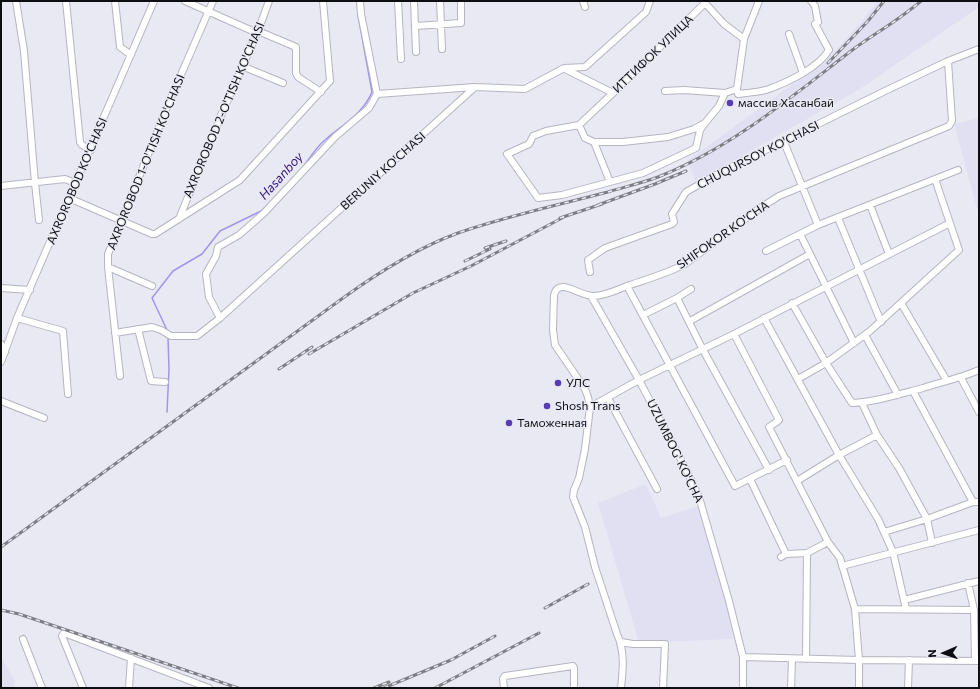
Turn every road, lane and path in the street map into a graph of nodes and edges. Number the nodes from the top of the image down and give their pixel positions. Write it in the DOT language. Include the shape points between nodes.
graph roads {
  1 [pos="16,1"];
  2 [pos="66,1"];
  3 [pos="114,1"];
  4 [pos="154,1"];
  5 [pos="185,1"];
  6 [pos="213,1"];
  7 [pos="269,1"];
  8 [pos="323,1"];
  9 [pos="360,1"];
  10 [pos="398,1"];
  11 [pos="414,1"];
  12 [pos="440,1"];
  13 [pos="461,1"];
  14 [pos="650,1"];
  15 [pos="759,1"];
  16 [pos="811,1"];
  17 [pos="208,11"];
  18 [pos="441,24"];
  19 [pos="415,26"];
  20 [pos="257,32"];
  21 [pos="789,34"];
  22 [pos="744,39"];
  23 [pos="442,49"];
  24 [pos="979,49"];
  25 [pos="416,52"];
  26 [pos="131,55"];
  27 [pos="401,59"];
  28 [pos="948,61"];
  29 [pos="242,66"];
  30 [pos="564,68"];
  31 [pos="803,73"];
  32 [pos="284,84"];
  33 [pos="475,87"];
  34 [pos="665,91"];
  35 [pos="321,92"];
  36 [pos="738,92"];
  37 [pos="613,93"];
  38 [pos="725,93"];
  39 [pos="377,94"];
  40 [pos="705,123"];
  41 [pos="578,125"];
  42 [pos="594,142"];
  43 [pos="784,142"];
  44 [pos="90,150"];
  45 [pos="958,170"];
  46 [pos="935,179"];
  47 [pos="610,182"];
  48 [pos="35,183"];
  49 [pos="75,183"];
  50 [pos="1,186"];
  51 [pos="802,186"];
  52 [pos="69,198"];
  53 [pos="870,205"];
  54 [pos="838,218"];
  55 [pos="179,219"];
  56 [pos="39,220"];
  57 [pos="121,220"];
  58 [pos="950,223"];
  59 [pos="818,225"];
  60 [pos="800,234"];
  61 [pos="766,251"];
  62 [pos="810,254"];
  63 [pos="889,254"];
  64 [pos="108,267"];
  65 [pos="859,269"];
  66 [pos="590,272"];
  67 [pos="152,286"];
  68 [pos="627,286"];
  69 [pos="825,286"];
  70 [pos="1,288"];
  71 [pos="690,289"];
  72 [pos="30,290"];
  73 [pos="591,296"];
  74 [pos="677,298"];
  75 [pos="792,303"];
  76 [pos="901,303"];
  77 [pos="643,314"];
  78 [pos="17,318"];
  79 [pos="220,318"];
  80 [pos="764,318"];
  81 [pos="690,321"];
  82 [pos="881,322"];
  83 [pos="138,329"];
  84 [pos="115,333"];
  85 [pos="734,334"];
  86 [pos="865,335"];
  87 [pos="854,343"];
  88 [pos="1,344"];
  89 [pos="702,348"];
  90 [pos="5,352"];
  91 [pos="1,362"];
  92 [pos="826,363"];
  93 [pos="670,365"];
  94 [pos="979,370"];
  95 [pos="120,376"];
  96 [pos="961,378"];
  97 [pos="798,379"];
  98 [pos="639,380"];
  99 [pos="947,381"];
  100 [pos="165,382"];
  101 [pos="913,391"];
  102 [pos="68,394"];
  103 [pos="898,395"];
  104 [pos="608,398"];
  105 [pos="1,401"];
  106 [pos="862,403"];
  107 [pos="590,407"];
  108 [pos="979,412"];
  109 [pos="44,418"];
  110 [pos="878,435"];
  111 [pos="838,456"];
  112 [pos="787,460"];
  113 [pos="769,470"];
  114 [pos="750,479"];
  115 [pos="797,481"];
  116 [pos="657,488"];
  117 [pos="976,502"];
  118 [pos="927,519"];
  119 [pos="979,530"];
  120 [pos="884,532"];
  121 [pos="828,542"];
  122 [pos="932,543"];
  123 [pos="893,552"];
  124 [pos="807,553"];
  125 [pos="842,566"];
  126 [pos="979,581"];
  127 [pos="968,583"];
  128 [pos="904,600"];
  129 [pos="855,609"];
  130 [pos="906,609"];
  131 [pos="974,610"];
  132 [pos="23,640"];
  133 [pos="621,642"];
  134 [pos="743,657"];
  135 [pos="131,658"];
  136 [pos="792,659"];
  137 [pos="806,659"];
  138 [pos="859,660"];
  139 [pos="909,660"];
  140 [pos="977,661"];
  141 [pos="42,688"];
  142 [pos="83,688"];
  143 [pos="128,688"];
  144 [pos="209,688"];
  145 [pos="504,688"];
  146 [pos="574,688"];
  147 [pos="622,688"];
  148 [pos="663,688"];
  149 [pos="743,688"];
  150 [pos="791,688"];
  151 [pos="859,688"];
  152 [pos="908,688"];
  1 -- 48 [label="street" via="24,51"];
  2 -- 44 [label="street" via="80,142"];
  3 -- 26 [label="street" via="120,47"];
  4 -- 26 [label="street, AXROROBOD KO'CHASI"];
  5 -- 17 [label="street"];
  6 -- 17 [label="street, AXROROBOD 1-O'TISH KO'CHASI"];
  7 -- 20 [label="street, AXROROBOD 2-O'TISH KO'CHASI"];
  8 -- 35 [label="street" via="330,81"];
  9 -- 39 [label="street" via="360,14"];
  10 -- 27 [label="street"];
  11 -- 19 [label="street"];
  12 -- 18 [label="street"];
  13 -- 18 [label="street" via="461,23"];
  14 -- 30 [label="street" via="646,12 585,67"];
  15 -- 22 [label="street"];
  16 -- 31 [label="street" via="815,6 818,22 815,24 829,50 824,58"];
  17 -- 20 [label="street"];
  17 -- 57 [label="street, AXROROBOD 1-O'TISH KO'CHASI"];
  18 -- 19 [label="street"];
  18 -- 23 [label="street"];
  19 -- 25 [label="street"];
  20 -- 29 [label="street, AXROROBOD 2-O'TISH KO'CHASI"];
  20 -- 35 [label="street" via="296,47 298,77"];
  21 -- 31 [label="street"];
  22 -- 36 [label="street"];
  22 -- 37 [label="street, ИТТИФОК УЛИЦА" via="724,24 705,3"];
  24 -- 28 [label="street, CHUQURSOY KO'CHASI"];
  26 -- 44 [label="street, AXROROBOD KO'CHASI"];
  28 -- 43 [label="street, CHUQURSOY KO'CHASI"];
  28 -- 51 [label="street, SHIFOKOR KO'CHA" via="952,121 949,126"];
  29 -- 32 [label="street"];
  29 -- 55 [label="street, AXROROBOD 2-O'TISH KO'CHASI"];
  30 -- 33 [label="street" via="525,89"];
  30 -- 37 [label="street"];
  31 -- 36 [label="street" via="769,89"];
  33 -- 39 [label="street"];
  33 -- 79 [label="street, BERUNIY KO'CHASI"];
  34 -- 38 [label="street"];
  35 -- 55 [label="street" via="240,180"];
  36 -- 38 [label="street"];
  37 -- 41 [label="street, ИТТИФОК УЛИЦА"];
  38 -- 40 [label="street" via="719,106"];
  39 -- 79 [label="street" via="368,108 335,137 264,213 238,235 218,247 206,274 209,297"];
  40 -- 42 [label="street" via="668,137"];
  40 -- 47 [label="street" via="700,130 696,148 643,173"];
  41 -- 42 [label="street" via="584,138"];
  41 -- 47 [label="street" via="533,136 529,144 507,154 538,198 562,195"];
  42 -- 47 [label="street"];
  43 -- 51 [label="street"];
  43 -- 66 [label="street, CHUQURSOY KO'CHASI" via="688,191 672,214 672,224 605,248 588,260"];
  44 -- 49 [label="street, AXROROBOD KO'CHASI"];
  45 -- 46 [label="street"];
  46 -- 53 [label="street"];
  46 -- 58 [label="street"];
  48 -- 49 [label="street" via="65,179"];
  48 -- 50 [label="street"];
  48 -- 56 [label="street"];
  49 -- 52 [label="street, AXROROBOD KO'CHASI"];
  51 -- 59 [label="street"];
  51 -- 68 [label="street, SHIFOKOR KO'CHA" via="768,203 685,264"];
  52 -- 57 [label="street"];
  52 -- 72 [label="street, AXROROBOD KO'CHASI"];
  53 -- 54 [label="street"];
  53 -- 63 [label="street"];
  54 -- 59 [label="street"];
  54 -- 65 [label="street"];
  55 -- 57 [label="street" via="160,233 152,234"];
  57 -- 64 [label="street, AXROROBOD 1-O'TISH KO'CHASI" via="108,254"];
  58 -- 63 [label="street"];
  58 -- 76 [label="street" via="959,250"];
  59 -- 60 [label="street"];
  60 -- 61 [label="street"];
  60 -- 62 [label="street"];
  62 -- 69 [label="street"];
  62 -- 81 [label="street"];
  63 -- 65 [label="street"];
  64 -- 67 [label="street"];
  64 -- 84 [label="street, AXROROBOD 1-O'TISH KO'CHASI"];
  65 -- 69 [label="street"];
  65 -- 82 [label="street"];
  68 -- 73 [label="street, SHIFOKOR KO'CHA" via="606,294"];
  68 -- 77 [label="street"];
  69 -- 75 [label="street"];
  69 -- 87 [label="street"];
  70 -- 72 [label="street"];
  71 -- 74 [label="street"];
  72 -- 78 [label="street, AXROROBOD KO'CHASI"];
  73 -- 98 [label="street, UZUMBOG' KO'CHA"];
  73 -- 107 [label="street" via="562,287 558,287 554,295 554,340 558,351 585,389"];
  74 -- 77 [label="street"];
  74 -- 81 [label="street"];
  75 -- 80 [label="street"];
  75 -- 92 [label="street"];
  76 -- 82 [label="street"];
  76 -- 99 [label="street"];
  77 -- 93 [label="street"];
  78 -- 90 [label="street, AXROROBOD KO'CHASI"];
  78 -- 102 [label="street" via="63,332"];
  79 -- 83 [label="street, BERUNIY KO'CHASI" via="197,336 171,336 152,327"];
  80 -- 85 [label="street"];
  80 -- 97 [label="street"];
  81 -- 89 [label="street"];
  82 -- 86 [label="street"];
  83 -- 84 [label="street, BERUNIY KO'CHASI"];
  83 -- 100 [label="street" via="151,381"];
  84 -- 95 [label="street, AXROROBOD 1-O'TISH KO'CHASI"];
  85 -- 89 [label="street"];
  85 -- 112 [label="street" via="778,420 769,427"];
  86 -- 87 [label="street"];
  86 -- 103 [label="street"];
  87 -- 92 [label="street"];
  88 -- 90 [label="street"];
  89 -- 93 [label="street"];
  89 -- 113 [label="street"];
  90 -- 91 [label="street, AXROROBOD KO'CHASI"];
  92 -- 97 [label="street"];
  92 -- 106 [label="street" via="852,403"];
  93 -- 98 [label="street"];
  93 -- 114 [label="street" via="735,486"];
  94 -- 96 [label="street"];
  96 -- 99 [label="street"];
  96 -- 108 [label="street"];
  97 -- 111 [label="street"];
  98 -- 104 [label="street"];
  98 -- 134 [label="street, UZUMBOG' KO'CHA" via="702,504"];
  99 -- 101 [label="street"];
  101 -- 103 [label="street"];
  101 -- 117 [label="street"];
  103 -- 106 [label="street"];
  104 -- 107 [label="street"];
  104 -- 116 [label="street"];
  105 -- 109 [label="street"];
  106 -- 110 [label="street"];
  107 -- 133 [label="street" via="584,456 573,495"];
  110 -- 111 [label="street"];
  110 -- 118 [label="street"];
  111 -- 115 [label="street"];
  111 -- 120 [label="street"];
  112 -- 113 [label="street"];
  112 -- 115 [label="street"];
  113 -- 114 [label="street"];
  114 -- 124 [label="street" via="784,555"];
  115 -- 121 [label="street"];
  117 -- 118 [label="street"];
  118 -- 120 [label="street"];
  118 -- 122 [label="street"];
  119 -- 122 [label="street"];
  120 -- 123 [label="street"];
  121 -- 124 [label="street"];
  121 -- 125 [label="street" via="840,558"];
  122 -- 123 [label="street"];
  123 -- 125 [label="street"];
  123 -- 128 [label="street"];
  124 -- 137 [label="street"];
  125 -- 129 [label="street"];
  126 -- 127 [label="street"];
  127 -- 128 [label="street"];
  127 -- 131 [label="street"];
  128 -- 130 [label="street"];
  129 -- 130 [label="street"];
  129 -- 138 [label="street"];
  130 -- 131 [label="street"];
  131 -- 140 [label="street"];
  132 -- 141 [label="street"];
  133 -- 147 [label="street"];
  133 -- 148 [label="street" via="665,644"];
  134 -- 136 [label="street"];
  134 -- 149 [label="street, UZUMBOG' KO'CHA"];
  135 -- 142 [label="street" via="63,634"];
  135 -- 143 [label="street"];
  135 -- 144 [label="street"];
  136 -- 137 [label="street"];
  136 -- 150 [label="street"];
  137 -- 138 [label="street"];
  138 -- 139 [label="street"];
  138 -- 151 [label="street"];
  139 -- 140 [label="street"];
  139 -- 152 [label="street"];
  145 -- 146 [label="street" via="505,676 573,666"];
}
